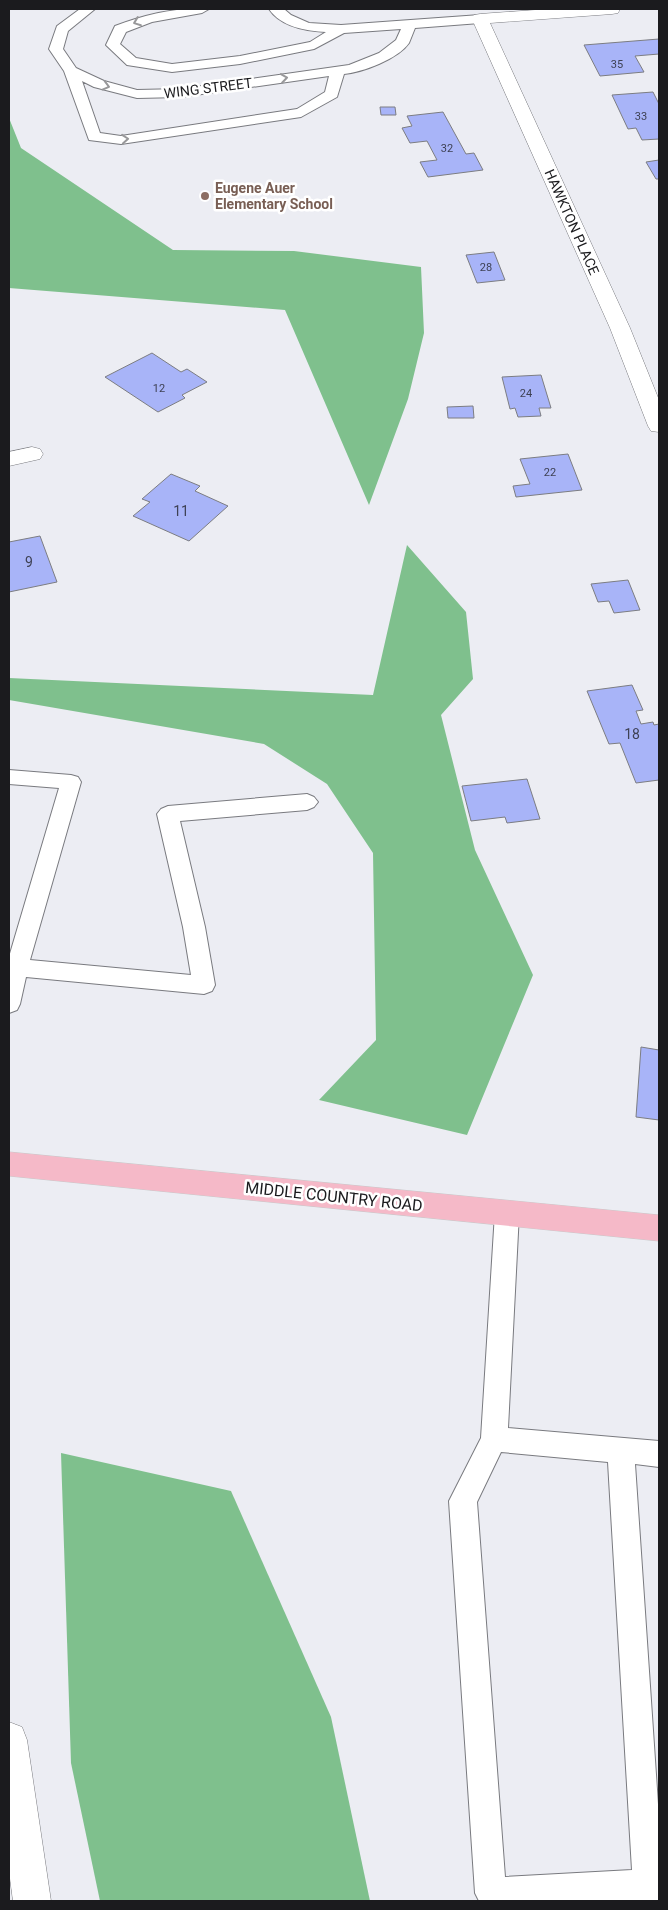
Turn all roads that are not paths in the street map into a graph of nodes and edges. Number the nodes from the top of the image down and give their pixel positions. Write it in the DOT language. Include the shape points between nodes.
graph roads {
  1 [pos="88,9"];
  2 [pos="202,9"];
  3 [pos="276,9"];
  4 [pos="612,9"];
  5 [pos="480,19"];
  6 [pos="410,24"];
  7 [pos="341,29"];
  8 [pos="71,71"];
  9 [pos="338,71"];
  10 [pos="659,426"];
  11 [pos="32,454"];
  12 [pos="9,459"];
  13 [pos="9,776"];
  14 [pos="307,802"];
  15 [pos="17,967"];
  16 [pos="9,1004"];
  17 [pos="9,1164"];
  18 [pos="507,1213"];
  19 [pos="659,1228"];
  20 [pos="494,1440"];
  21 [pos="621,1451"];
  22 [pos="659,1454"];
  23 [pos="9,1740"];
  24 [pos="654,1884"];
  25 [pos="489,1896"];
  26 [pos="32,1901"];
  1 -- 8 [label="lane, WING STREET" via="62,29 56,50"];
  2 -- 7 [label="lane, one-way" via="149,18 120,29 113,45 132,62 172,68 240,60 314,45"];
  3 -- 7 [label="lane" via="286,18 307,27"];
  4 -- 5 [label="street"];
  5 -- 6 [label="lane"];
  5 -- 10 [label="street, HAWKTON PLACE" via="620,328"];
  6 -- 7 [label="lane"];
  6 -- 9 [label="lane, WING STREET" via="402,42 384,56"];
  8 -- 9 [label="lane, WING STREET, one-way" via="99,84 137,94 181,93"];
  8 -- 9 [label="lane, one-way" via="94,137 121,140 300,113 332,94"];
  11 -- 12 [label="street"];
  13 -- 15 [label="lane" via="71,782"];
  14 -- 15 [label="lane" via="168,814 204,985"];
  15 -- 16 [label="lane"];
  17 -- 18 [label="main road, MIDDLE COUNTRY ROAD"];
  18 -- 19 [label="main road, MIDDLE COUNTRY ROAD"];
  18 -- 20 [label="lane"];
  20 -- 21 [label="lane"];
  20 -- 25 [label="lane" via="463,1500"];
  21 -- 22 [label="lane"];
  21 -- 24 [label="lane"];
  23 -- 26 [label="street"];
  24 -- 25 [label="lane" via="492,1893"];
}
